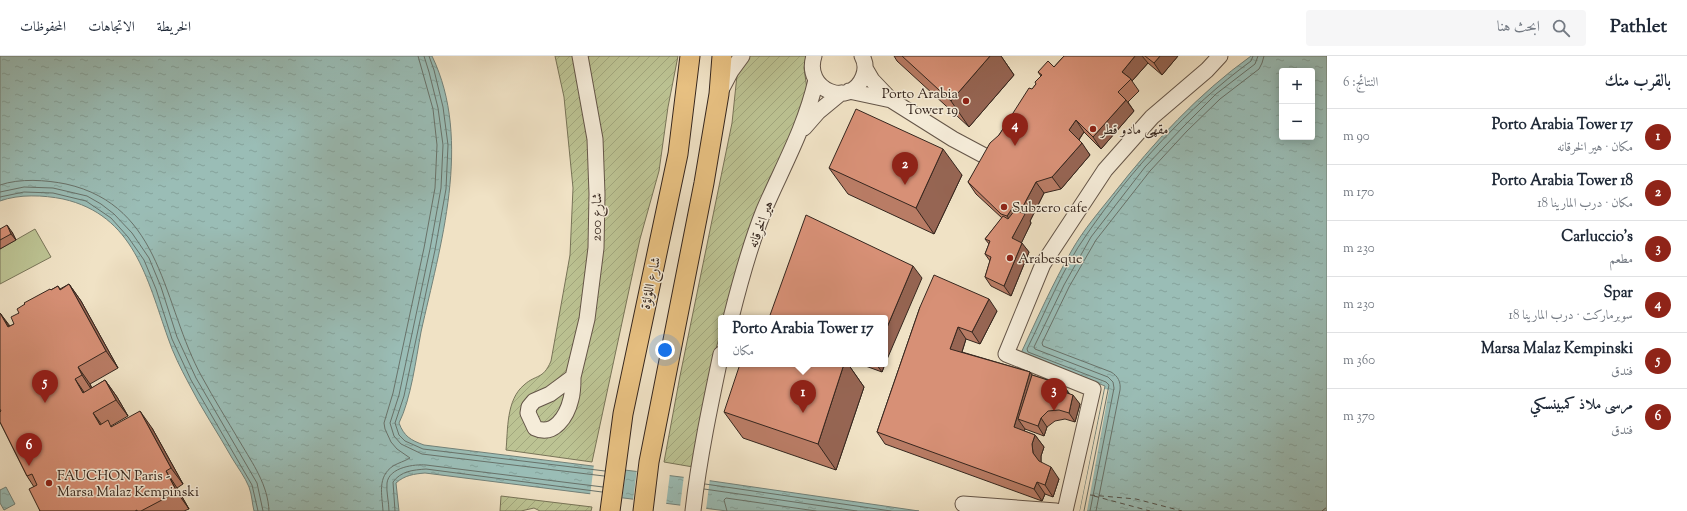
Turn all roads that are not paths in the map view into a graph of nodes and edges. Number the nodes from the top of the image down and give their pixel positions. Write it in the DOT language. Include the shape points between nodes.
graph roads {
  1 [pos="580,56"];
  2 [pos="690,56"];
  3 [pos="742,56"];
  4 [pos="1220,56"];
  5 [pos="812,59"];
  6 [pos="720,60"];
  7 [pos="864,60"];
  8 [pos="816,80"];
  9 [pos="845,92"];
  10 [pos="719,94"];
  11 [pos="891,100"];
  12 [pos="799,134"];
  13 [pos="983,155"];
  14 [pos="732,315"];
  15 [pos="718,367"];
  16 [pos="573,376"];
  17 [pos="963,504"];
  18 [pos="610,511"];
  19 [pos="643,511"];
  20 [pos="693,511"];
  21 [pos="1056,511"];
  22 [pos="1065,511"];
  1 -- 16 [label="street, شارع 200" via="594,139 597,194 592,283 587,319"];
  2 -- 18 [label="main road, شارع اللؤلؤة" via="678,154 633,362 616,457"];
  3 -- 10 [label="street" via="730,71"];
  4 -- 22 [label="street" via="1152,117 1105,170 1043,264 1006,354 1094,389"];
  5 -- 8 [label="street"];
  6 -- 10 [label="main road"];
  7 -- 9 [label="street, هير الخرقانه" via="860,82"];
  7 -- 11 [label="street" via="876,84"];
  8 -- 9 [label="street" via="826,90"];
  8 -- 12 [label="street, هير الخرقانه"];
  9 -- 11 [label="street"];
  9 -- 12 [label="street, هير الخرقانه" via="818,112"];
  10 -- 19 [label="main road" via="649,462"];
  11 -- 13 [label="street"];
  12 -- 14 [label="street, هير الخرقانه" via="763,212 745,264"];
  15 -- 20 [label="street" via="708,412"];
  17 -- 21 [label="street"];
}
